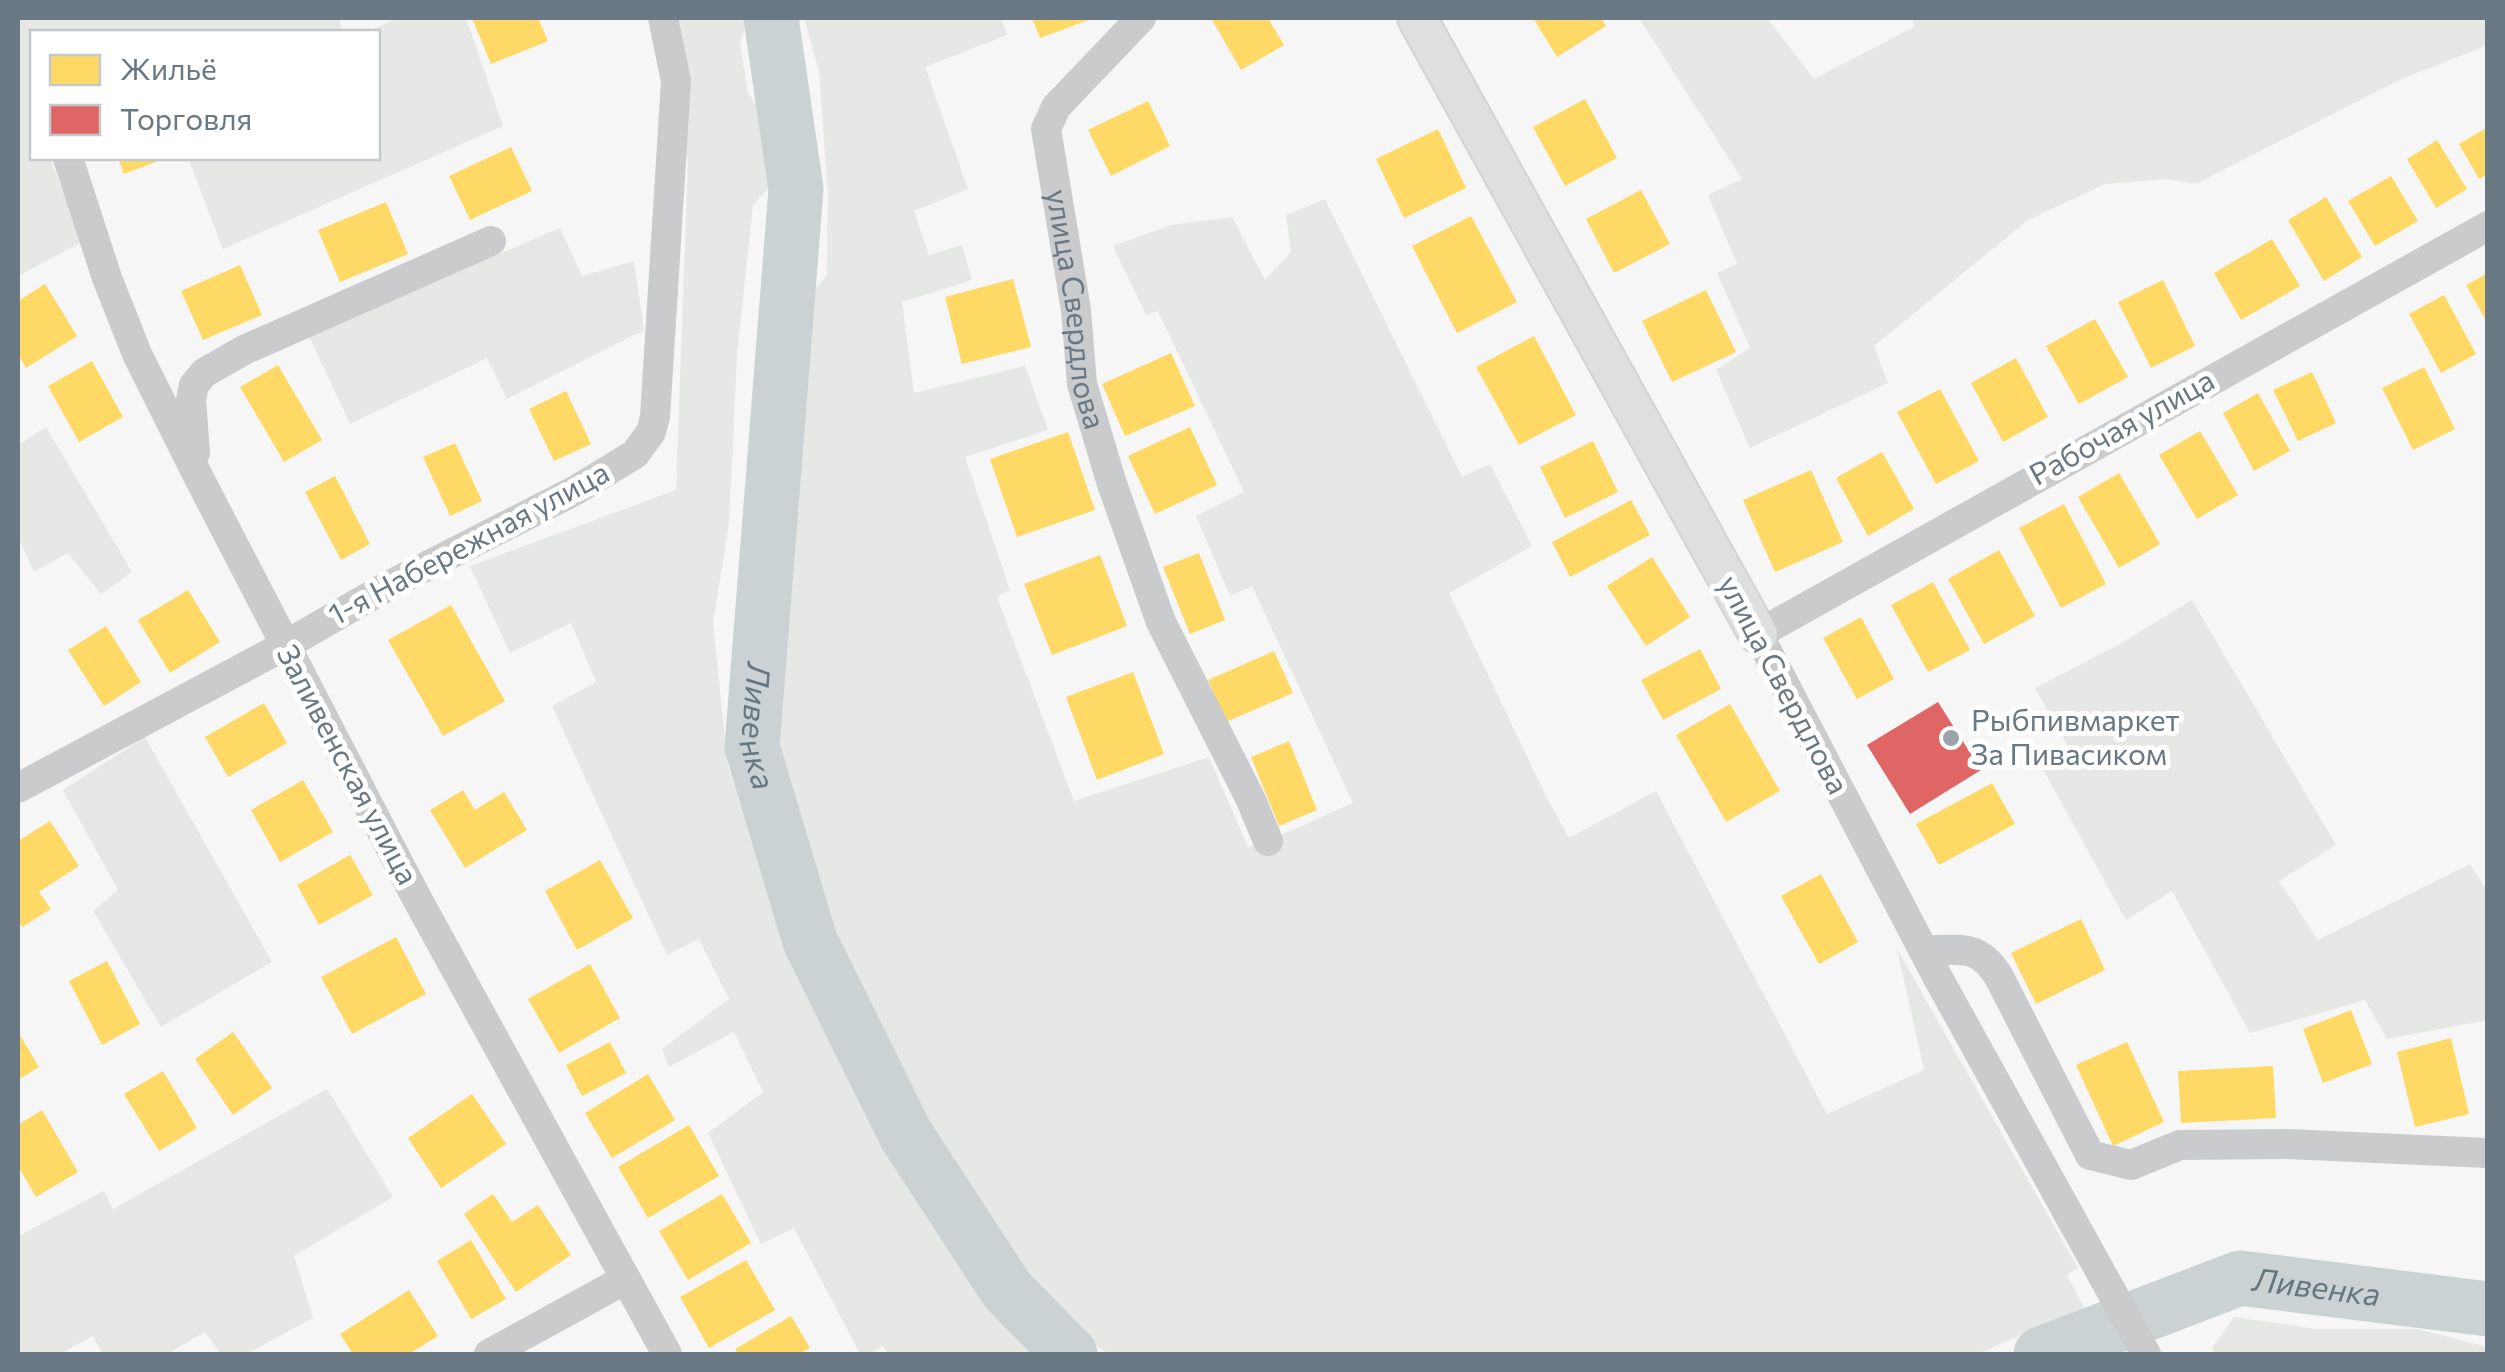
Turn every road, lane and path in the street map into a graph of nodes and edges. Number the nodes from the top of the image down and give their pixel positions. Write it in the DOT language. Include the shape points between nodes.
graph roads {
  1 [pos="664,18"];
  2 [pos="1141,18"];
  3 [pos="1417,18"];
  4 [pos="69,160"];
  5 [pos="2488,226"];
  6 [pos="492,241"];
  7 [pos="198,476"];
  8 [pos="1758,634"];
  9 [pos="284,646"];
  10 [pos="18,788"];
  11 [pos="1268,841"];
  12 [pos="1923,950"];
  13 [pos="2488,1152"];
  14 [pos="624,1280"];
  15 [pos="489,1354"];
  16 [pos="667,1354"];
  17 [pos="2146,1354"];
  1 -- 9 [label="street, 1-я Набережная улица" via="676,81 655,417 644,444 576,490"];
  2 -- 11 [label="street, улица Свердлова" via="1056,107 1046,129 1082,384 1161,622"];
  3 -- 8 [label="main road, улица Свердлова"];
  4 -- 7 [label="street, Заливенская улица" via="131,338"];
  5 -- 8 [label="street, Рабочая улица"];
  6 -- 7 [label="street" via="204,373 194,385 190,414"];
  7 -- 9 [label="street, Заливенская улица"];
  8 -- 12 [label="street, улица Свердлова"];
  9 -- 10 [label="street, 1-я Набережная улица"];
  9 -- 14 [label="street, Заливенская улица"];
  12 -- 13 [label="street" via="1974,952 1991,964 2090,1156 2131,1165 2180,1146 2287,1144"];
  12 -- 17 [label="street, улица Свердлова"];
  14 -- 15 [label="street"];
  14 -- 16 [label="street, Заливенская улица"];
}
